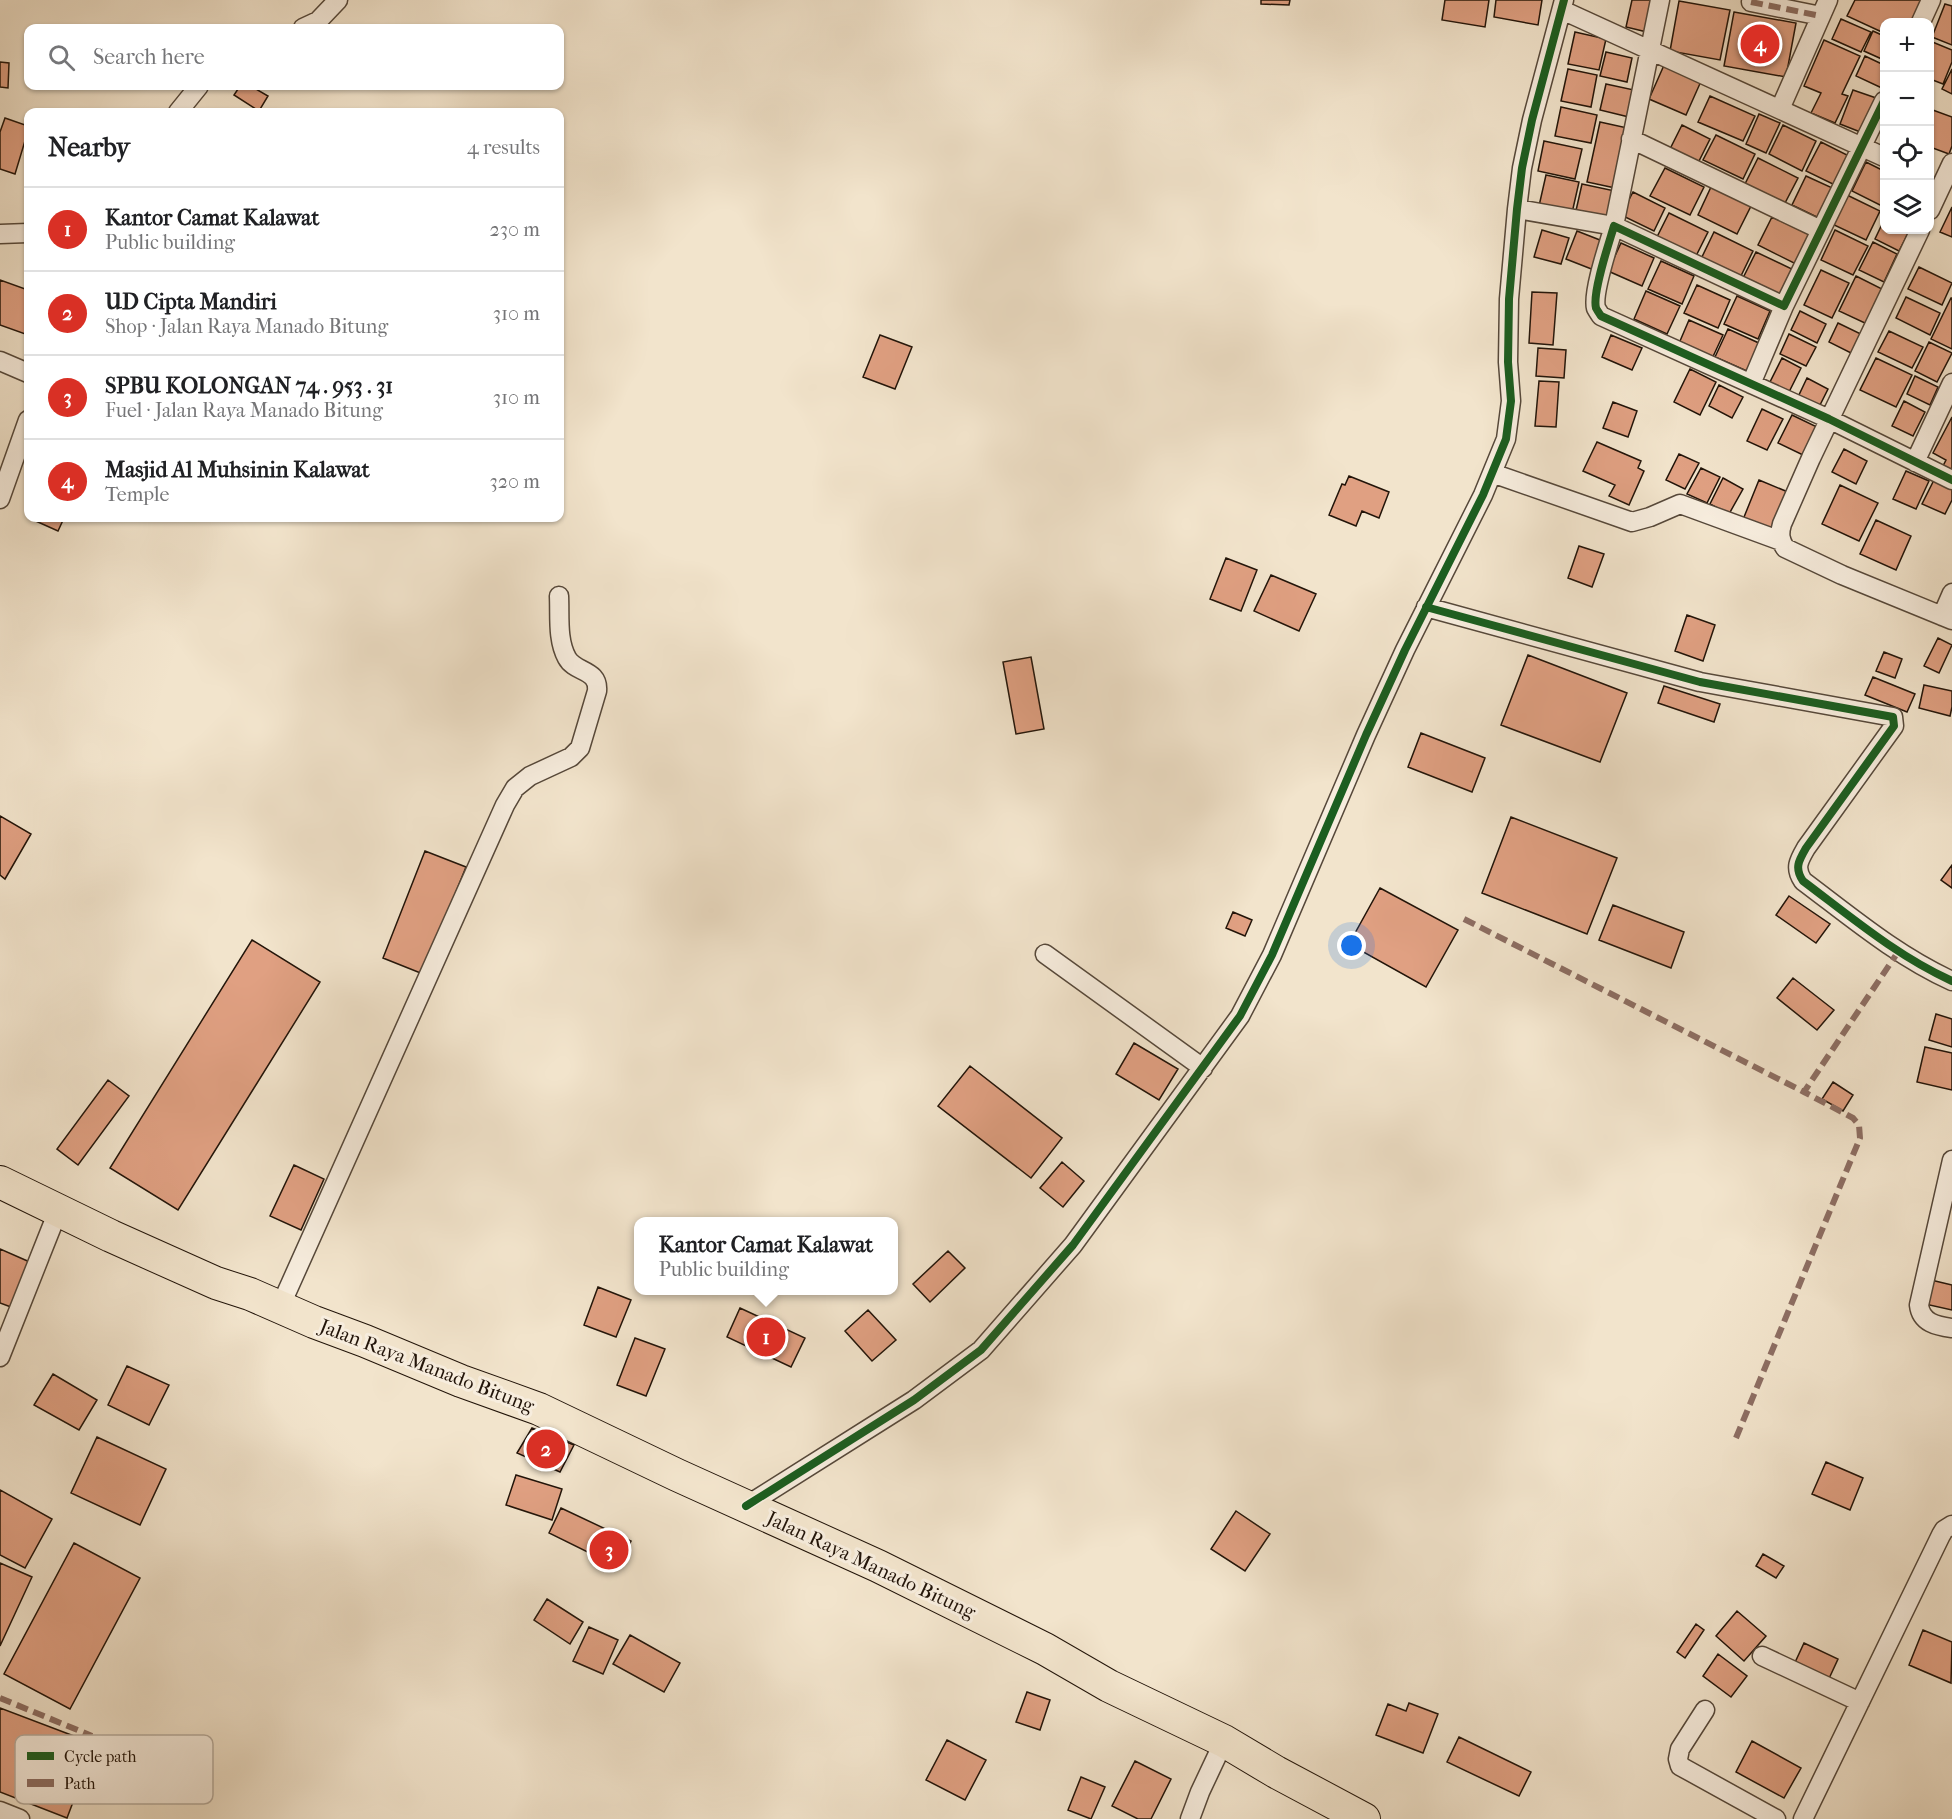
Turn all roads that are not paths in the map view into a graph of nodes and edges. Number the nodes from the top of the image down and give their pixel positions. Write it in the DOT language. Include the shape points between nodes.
graph roads {
  1 [pos="338,0"];
  2 [pos="1660,0"];
  3 [pos="1931,0"];
  4 [pos="1751,2"];
  5 [pos="1563,5"];
  6 [pos="1824,8"];
  7 [pos="1923,18"];
  8 [pos="312,24"];
  9 [pos="1649,49"];
  10 [pos="196,90"];
  11 [pos="181,108"];
  12 [pos="1780,109"];
  13 [pos="1880,110"];
  14 [pos="1631,139"];
  15 [pos="1864,147"];
  16 [pos="1880,155"];
  17 [pos="1952,163"];
  18 [pos="1942,184"];
  19 [pos="1934,200"];
  20 [pos="1517,208"];
  21 [pos="1614,226"];
  22 [pos="1821,230"];
  23 [pos="24,233"];
  24 [pos="0,234"];
  25 [pos="1918,234"];
  26 [pos="1784,306"];
  27 [pos="0,361"];
  28 [pos="24,371"];
  29 [pos="1952,383"];
  30 [pos="1751,384"];
  31 [pos="1829,419"];
  32 [pos="24,431"];
  33 [pos="1915,462"];
  34 [pos="1492,473"];
  35 [pos="1952,480"];
  36 [pos="0,499"];
  37 [pos="1781,541"];
  38 [pos="1952,593"];
  39 [pos="559,596"];
  40 [pos="1426,607"];
  41 [pos="1947,618"];
  42 [pos="1045,954"];
  43 [pos="1952,981"];
  44 [pos="1203,1068"];
  45 [pos="1952,1160"];
  46 [pos="0,1182"];
  47 [pos="58,1211"];
  48 [pos="1946,1216"];
  49 [pos="280,1307"];
  50 [pos="1952,1329"];
  51 [pos="0,1358"];
  52 [pos="746,1506"];
  53 [pos="1952,1524"];
  54 [pos="1762,1656"];
  55 [pos="1860,1701"];
  56 [pos="1705,1710"];
  57 [pos="1224,1740"];
  58 [pos="0,1811"];
  59 [pos="20,1819"];
  60 [pos="1190,1819"];
  61 [pos="1364,1819"];
  62 [pos="1776,1819"];
  63 [pos="1803,1819"];
  1 -- 8 [label="street"];
  2 -- 9 [label="street"];
  3 -- 7 [label="street"];
  4 -- 6 [label="street"];
  5 -- 9 [label="street"];
  5 -- 20 [label="street" via="1532,120"];
  6 -- 12 [label="street"];
  9 -- 12 [label="street"];
  9 -- 14 [label="street"];
  10 -- 11 [label="street"];
  12 -- 15 [label="street"];
  13 -- 15 [label="street"];
  14 -- 21 [label="street"];
  14 -- 22 [label="street"];
  15 -- 16 [label="street"];
  15 -- 22 [label="street"];
  17 -- 18 [label="street"];
  18 -- 19 [label="street"];
  20 -- 21 [label="street"];
  20 -- 34 [label="street" via="1509,299 1511,401 1506,439"];
  21 -- 26 [label="street"];
  21 -- 30 [label="street" via="1595,299 1601,316"];
  22 -- 26 [label="street"];
  23 -- 24 [label="street"];
  25 -- 31 [label="street"];
  26 -- 30 [label="street"];
  27 -- 28 [label="street"];
  29 -- 33 [label="street"];
  30 -- 31 [label="street"];
  31 -- 33 [label="street"];
  31 -- 37 [label="street" via="1782,524"];
  32 -- 36 [label="street"];
  33 -- 35 [label="street"];
  34 -- 37 [label="street" via="1632,522 1680,504"];
  34 -- 40 [label="street"];
  37 -- 41 [label="street" via="1785,548 1842,575"];
  38 -- 41 [label="street"];
  39 -- 49 [label="street" via="561,642 568,660 593,676 598,684 580,748 571,757 530,776 515,788 504,805"];
  40 -- 43 [label="street" via="1700,682 1893,717 1894,726 1806,848 1797,869 1803,881 1898,952"];
  40 -- 44 [label="street" via="1366,735 1272,955 1240,1016"];
  42 -- 44 [label="street"];
  44 -- 52 [label="street" via="1073,1245 981,1350 914,1400"];
  45 -- 48 [label="street"];
  46 -- 47 [label="highway, Jalan Raya Manado Bitung"];
  47 -- 49 [label="highway, Jalan Raya Manado Bitung" via="216,1283"];
  47 -- 51 [label="street"];
  48 -- 50 [label="street" via="1918,1305 1930,1323"];
  49 -- 52 [label="highway, Jalan Raya Manado Bitung" via="539,1409"];
  52 -- 57 [label="highway, Jalan Raya Manado Bitung" via="878,1566 1045,1649 1109,1686"];
  53 -- 55 [label="street" via="1941,1535"];
  54 -- 55 [label="street"];
  55 -- 63 [label="street"];
  56 -- 62 [label="street" via="1680,1749 1680,1766"];
  57 -- 60 [label="street"];
  57 -- 61 [label="highway, Jalan Raya Manado Bitung"];
  58 -- 59 [label="street"];
}
